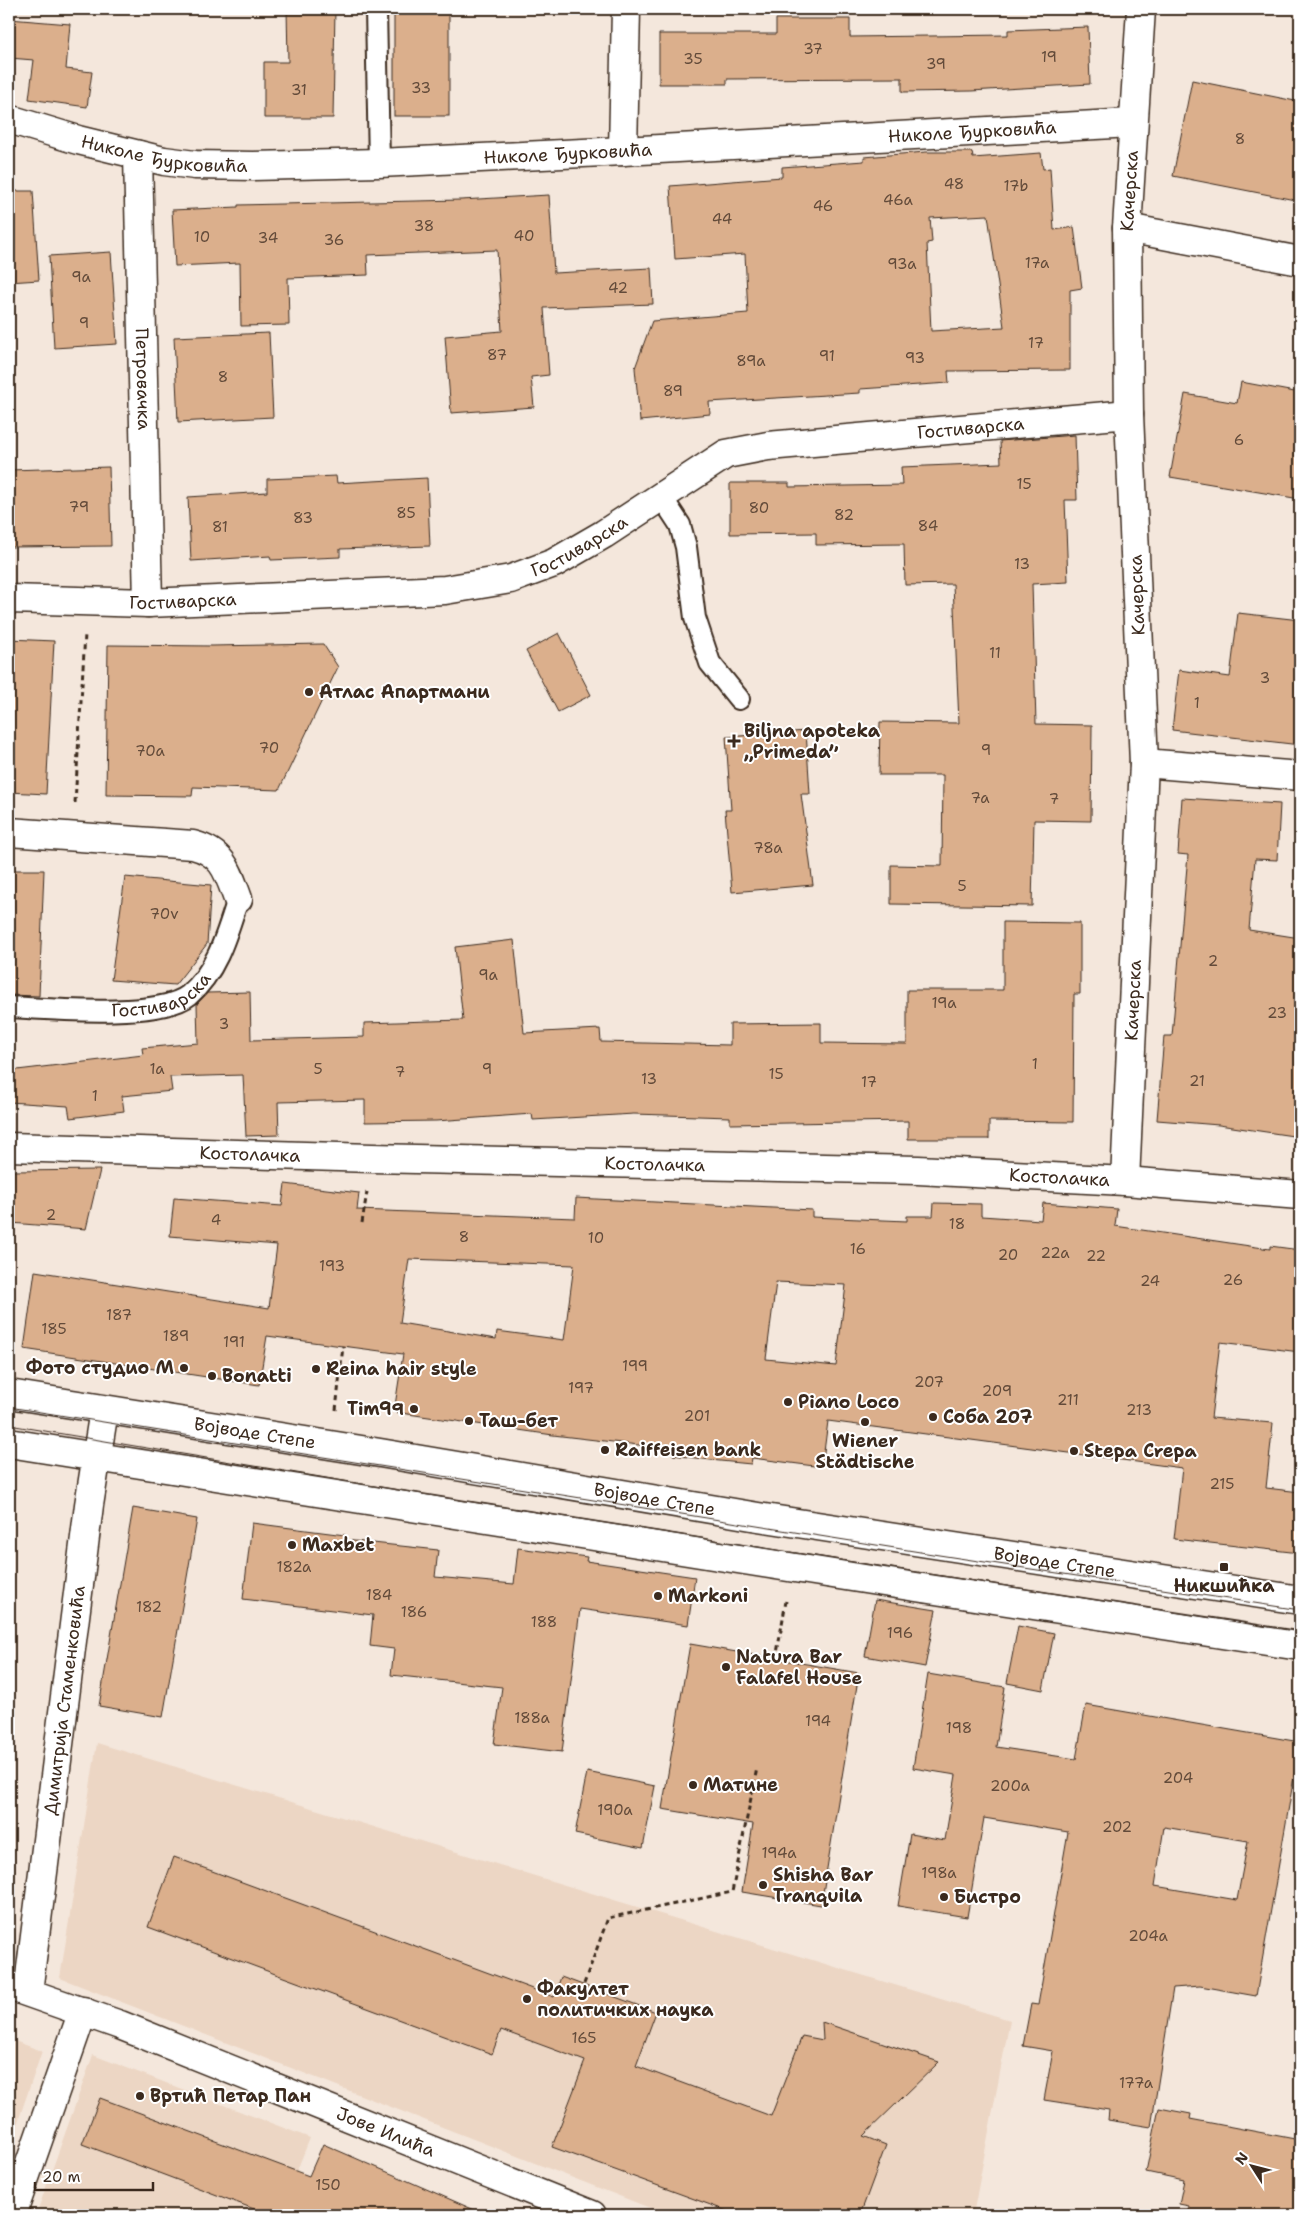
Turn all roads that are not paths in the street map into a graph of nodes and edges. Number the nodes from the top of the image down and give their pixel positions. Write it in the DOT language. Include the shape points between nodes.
graph roads {
  1 [pos="376,9"];
  2 [pos="626,9"];
  3 [pos="1140,9"];
  4 [pos="9,119"];
  5 [pos="1132,123"];
  6 [pos="623,151"];
  7 [pos="138,155"];
  8 [pos="379,162"];
  9 [pos="1127,228"];
  10 [pos="1300,261"];
  11 [pos="1130,414"];
  12 [pos="661,496"];
  13 [pos="9,599"];
  14 [pos="148,603"];
  15 [pos="739,699"];
  16 [pos="1144,762"];
  17 [pos="1300,776"];
  18 [pos="9,832"];
  19 [pos="238,898"];
  20 [pos="9,1008"];
  21 [pos="9,1147"];
  22 [pos="1125,1181"];
  23 [pos="1300,1195"];
  24 [pos="9,1394"];
  25 [pos="104,1410"];
  26 [pos="9,1443"];
  27 [pos="96,1458"];
  28 [pos="1300,1600"];
  29 [pos="1300,1646"];
  30 [pos="18,1989"];
  31 [pos="83,2011"];
  32 [pos="12,2215"];
  33 [pos="592,2215"];
  1 -- 8 [label="lane"];
  2 -- 6 [label="street"];
  3 -- 5 [label="street, Качерска"];
  4 -- 7 [label="street, Николе Ђурковића"];
  5 -- 6 [label="street, Николе Ђурковића"];
  5 -- 9 [label="street, Качерска"];
  6 -- 8 [label="street, Николе Ђурковића"];
  7 -- 8 [label="street, Николе Ђурковића" via="195,165"];
  7 -- 14 [label="street, Петровачка"];
  9 -- 10 [label="street"];
  9 -- 11 [label="street, Качерска"];
  11 -- 12 [label="street, Гостиварска" via="747,448 726,454"];
  11 -- 16 [label="street, Качерска"];
  12 -- 14 [label="street, Гостиварска" via="554,563 503,580 446,590"];
  12 -- 15 [label="lane" via="680,525 695,618 710,663"];
  13 -- 14 [label="street, Гостиварска"];
  16 -- 17 [label="street"];
  16 -- 22 [label="street, Качерска"];
  18 -- 19 [label="street, Гостиварска" via="193,844 203,847 224,864"];
  19 -- 20 [label="lane, Гостиварска" via="211,970 187,997 173,1004 123,1012"];
  21 -- 22 [label="street, Костолачка" via="918,1170"];
  22 -- 23 [label="street, Костолачка"];
  24 -- 25 [label="street, Војводе Степе"];
  25 -- 27 [label="street, Димитрија Стаменковића"];
  25 -- 28 [label="street, Војводе Степе" via="758,1517"];
  26 -- 27 [label="street"];
  27 -- 29 [label="street"];
  27 -- 30 [label="street, Димитрија Стаменковића"];
  30 -- 31 [label="street, Јове Илића"];
  31 -- 32 [label="street"];
  31 -- 33 [label="street, Јове Илића"];
}
